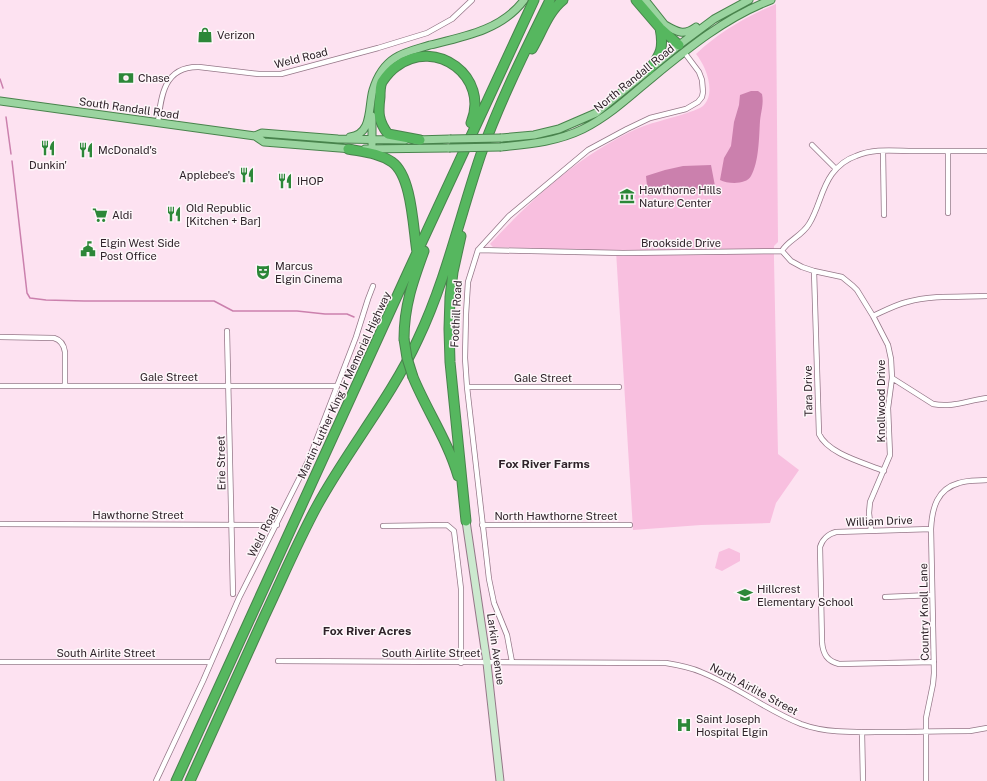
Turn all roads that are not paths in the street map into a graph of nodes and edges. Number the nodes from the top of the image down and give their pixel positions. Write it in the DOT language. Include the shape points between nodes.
graph roads {
  1 [pos="472,0"];
  2 [pos="524,0"];
  3 [pos="534,0"];
  4 [pos="550,0"];
  5 [pos="563,0"];
  6 [pos="636,0"];
  7 [pos="645,0"];
  8 [pos="749,0"];
  9 [pos="771,0"];
  10 [pos="728,11"];
  11 [pos="663,27"];
  12 [pos="682,48"];
  13 [pos="649,70"];
  14 [pos="510,83"];
  15 [pos="371,98"];
  16 [pos="0,100"];
  17 [pos="158,123"];
  18 [pos="255,136"];
  19 [pos="501,138"];
  20 [pos="338,139"];
  21 [pos="372,140"];
  22 [pos="420,140"];
  23 [pos="812,145"];
  24 [pos="500,146"];
  25 [pos="348,149"];
  26 [pos="372,149"];
  27 [pos="883,151"];
  28 [pos="948,151"];
  29 [pos="987,151"];
  30 [pos="482,153"];
  31 [pos="836,169"];
  32 [pos="443,199"];
  33 [pos="948,213"];
  34 [pos="884,215"];
  35 [pos="478,250"];
  36 [pos="417,252"];
  37 [pos="782,252"];
  38 [pos="814,271"];
  39 [pos="408,272"];
  40 [pos="373,286"];
  41 [pos="987,296"];
  42 [pos="873,316"];
  43 [pos="226,331"];
  44 [pos="0,337"];
  45 [pos="892,378"];
  46 [pos="65,385"];
  47 [pos="0,386"];
  48 [pos="229,386"];
  49 [pos="337,386"];
  50 [pos="467,387"];
  51 [pos="619,387"];
  52 [pos="987,398"];
  53 [pos="884,472"];
  54 [pos="987,480"];
  55 [pos="466,521"];
  56 [pos="0,524"];
  57 [pos="231,524"];
  58 [pos="277,525"];
  59 [pos="482,525"];
  60 [pos="630,525"];
  61 [pos="383,526"];
  62 [pos="931,529"];
  63 [pos="871,530"];
  64 [pos="233,594"];
  65 [pos="932,595"];
  66 [pos="885,597"];
  67 [pos="278,661"];
  68 [pos="0,662"];
  69 [pos="211,662"];
  70 [pos="461,662"];
  71 [pos="512,662"];
  72 [pos="934,662"];
  73 [pos="487,663"];
  74 [pos="987,728"];
  75 [pos="862,732"];
  76 [pos="926,732"];
  77 [pos="156,781"];
  78 [pos="176,781"];
  79 [pos="190,781"];
  80 [pos="500,781"];
  81 [pos="863,781"];
  82 [pos="926,781"];
  1 -- 17 [label="street, Weld Road" via="452,20 428,33 281,74 259,74 199,66 184,69 165,86"];
  2 -- 15 [label="main road" via="507,18 489,28 409,51 394,58 385,66 378,78"];
  3 -- 32 [label="highway, Martin Luther King Jr Memorial Highway"];
  4 -- 14 [label="highway"];
  5 -- 14 [label="highway" via="550,15 521,70"];
  6 -- 11 [label="highway"];
  7 -- 11 [label="main road"];
  8 -- 10 [label="main road, North Randall Road"];
  9 -- 12 [label="main road, North Randall Road" via="718,26"];
  10 -- 11 [label="main road" via="716,14 687,32"];
  10 -- 12 [label="main road, North Randall Road"];
  11 -- 12 [label="highway"];
  11 -- 13 [label="highway" via="662,50"];
  12 -- 13 [label="main road, North Randall Road"];
  12 -- 24 [label="main road, North Randall Road" via="602,119 589,126 539,143"];
  12 -- 35 [label="street, Foothill Road" via="702,80 703,92 698,102 686,109 650,118 588,150 509,216"];
  13 -- 19 [label="main road, North Randall Road" via="596,113 559,129 534,135"];
  14 -- 30 [label="highway"];
  15 -- 20 [label="main road" via="367,125 356,137"];
  15 -- 21 [label="main road"];
  16 -- 17 [label="main road, South Randall Road"];
  17 -- 18 [label="main road, South Randall Road"];
  18 -- 20 [label="main road, South Randall Road" via="262,133"];
  18 -- 25 [label="main road, South Randall Road" via="264,142"];
  19 -- 22 [label="main road, South Randall Road, bridge"];
  20 -- 21 [label="main road, South Randall Road"];
  21 -- 22 [label="main road, South Randall Road"];
  21 -- 26 [label="main road"];
  22 -- 36 [label="highway" via="388,134 381,125 378,112 382,83 402,62 415,57 442,58 453,63 464,74 472,86 475,104 472,121"];
  23 -- 31 [label="street"];
  24 -- 26 [label="main road, South Randall Road, bridge"];
  25 -- 26 [label="main road, South Randall Road"];
  25 -- 36 [label="highway" via="378,155 393,163 400,172 408,189"];
  27 -- 28 [label="street"];
  27 -- 31 [label="street" via="857,155"];
  27 -- 34 [label="street"];
  28 -- 29 [label="street"];
  28 -- 33 [label="street"];
  30 -- 55 [label="highway" via="453,272 450,297 450,362"];
  30 -- 79 [label="highway" via="442,282 418,340 393,385 333,479 304,532"];
  31 -- 37 [label="street" via="826,184 810,223 798,237 785,245"];
  32 -- 39 [label="highway, Martin Luther King Jr Memorial Highway"];
  32 -- 55 [label="highway, bridge" via="410,289 405,313 404,339 413,377 448,447 460,484"];
  35 -- 37 [label="street, Brookside Drive" via="616,253"];
  35 -- 50 [label="street, Foothill Road" via="470,273 467,296"];
  36 -- 39 [label="highway"];
  37 -- 38 [label="street, Knollwood Drive" via="791,261"];
  38 -- 42 [label="street, Knollwood Drive" via="842,277 857,290"];
  38 -- 53 [label="street, Tara Drive" via="819,434 824,443 834,450"];
  39 -- 78 [label="highway, Martin Luther King Jr Memorial Highway"];
  40 -- 49 [label="street, Weld Road"];
  41 -- 42 [label="street" via="914,300"];
  42 -- 45 [label="street, Knollwood Drive" via="888,344"];
  43 -- 48 [label="street, Erie Street"];
  44 -- 46 [label="street" via="54,338 61,341 65,352"];
  45 -- 52 [label="street" via="934,404 957,404"];
  45 -- 53 [label="street, Knollwood Drive" via="888,408 890,455"];
  46 -- 47 [label="street, Gale Street"];
  46 -- 48 [label="street, Gale Street"];
  48 -- 49 [label="street, Gale Street"];
  48 -- 57 [label="street, Erie Street"];
  49 -- 58 [label="street, Weld Road" via="309,459"];
  50 -- 51 [label="street, Gale Street"];
  50 -- 59 [label="street, Foothill Road"];
  53 -- 63 [label="street, Knollwood Drive" via="870,502"];
  54 -- 62 [label="street, Country Knoll Lane" via="960,483 943,492 933,507"];
  55 -- 73 [label="main road, Larkin Avenue"];
  56 -- 57 [label="street, Hawthorne Street"];
  57 -- 58 [label="street, Hawthorne Street"];
  57 -- 64 [label="street, Erie Street"];
  58 -- 69 [label="street, Weld Road" via="239,598"];
  59 -- 60 [label="street, North Hawthorne Street"];
  59 -- 71 [label="street, Foothill Road" via="494,603 507,635"];
  61 -- 70 [label="street" via="447,525 454,531 461,589"];
  62 -- 63 [label="street, William Drive"];
  62 -- 65 [label="street, Country Knoll Lane"];
  63 -- 72 [label="street, William Drive" via="836,532 822,542 820,548 823,650 830,661 845,664"];
  65 -- 66 [label="street"];
  65 -- 72 [label="street, Country Knoll Lane"];
  67 -- 70 [label="street, South Airlite Street"];
  68 -- 69 [label="street, South Airlite Street"];
  69 -- 77 [label="street, Weld Road"];
  70 -- 73 [label="street, South Airlite Street"];
  71 -- 73 [label="street, North Airlite Street"];
  71 -- 75 [label="street, North Airlite Street" via="666,663 686,667 724,682 777,713 802,724 837,731"];
  72 -- 76 [label="street, Country Knoll Lane"];
  73 -- 80 [label="main road, Larkin Avenue"];
  74 -- 76 [label="street, North Airlite Street"];
  75 -- 76 [label="street, North Airlite Street"];
  75 -- 81 [label="street"];
  76 -- 82 [label="street, Country Knoll Lane"];
}
